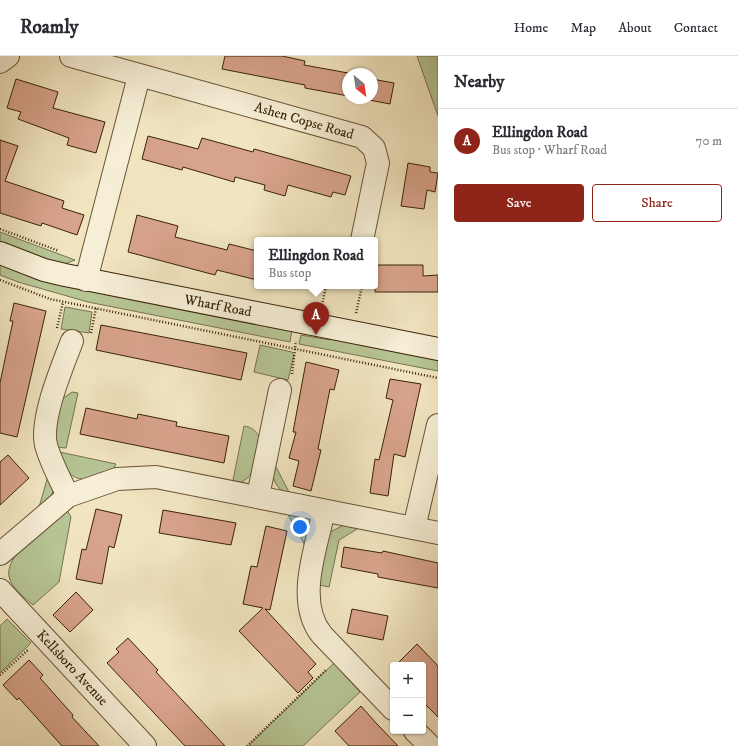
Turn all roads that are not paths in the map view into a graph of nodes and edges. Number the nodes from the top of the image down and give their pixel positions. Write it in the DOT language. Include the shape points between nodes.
graph roads {
  1 [pos="8,56"];
  2 [pos="71,56"];
  3 [pos="0,62"];
  4 [pos="139,76"];
  5 [pos="363,237"];
  6 [pos="0,253"];
  7 [pos="86,280"];
  8 [pos="72,341"];
  9 [pos="438,349"];
  10 [pos="280,390"];
  11 [pos="438,425"];
  12 [pos="68,496"];
  13 [pos="258,496"];
  14 [pos="324,511"];
  15 [pos="414,528"];
  16 [pos="438,532"];
  17 [pos="0,554"];
  18 [pos="0,590"];
  19 [pos="390,706"];
  20 [pos="418,734"];
  21 [pos="145,746"];
  22 [pos="430,746"];
  1 -- 3 [label="street"];
  2 -- 4 [label="street, Ashen Copse Road"];
  4 -- 5 [label="street, Ashen Copse Road" via="334,128 368,141 377,154 378,163"];
  4 -- 7 [label="street"];
  6 -- 7 [label="street, Wharf Road" via="44,270"];
  7 -- 9 [label="street, Wharf Road"];
  8 -- 12 [label="street" via="58,378 45,434 49,455"];
  10 -- 13 [label="street"];
  11 -- 15 [label="street"];
  12 -- 13 [label="street" via="117,479 156,477"];
  12 -- 17 [label="street"];
  13 -- 14 [label="street"];
  14 -- 15 [label="street"];
  14 -- 19 [label="street" via="309,585 309,607 317,629"];
  15 -- 16 [label="street"];
  18 -- 21 [label="street, Kellsboro Avenue"];
  20 -- 22 [label="street"];
}
